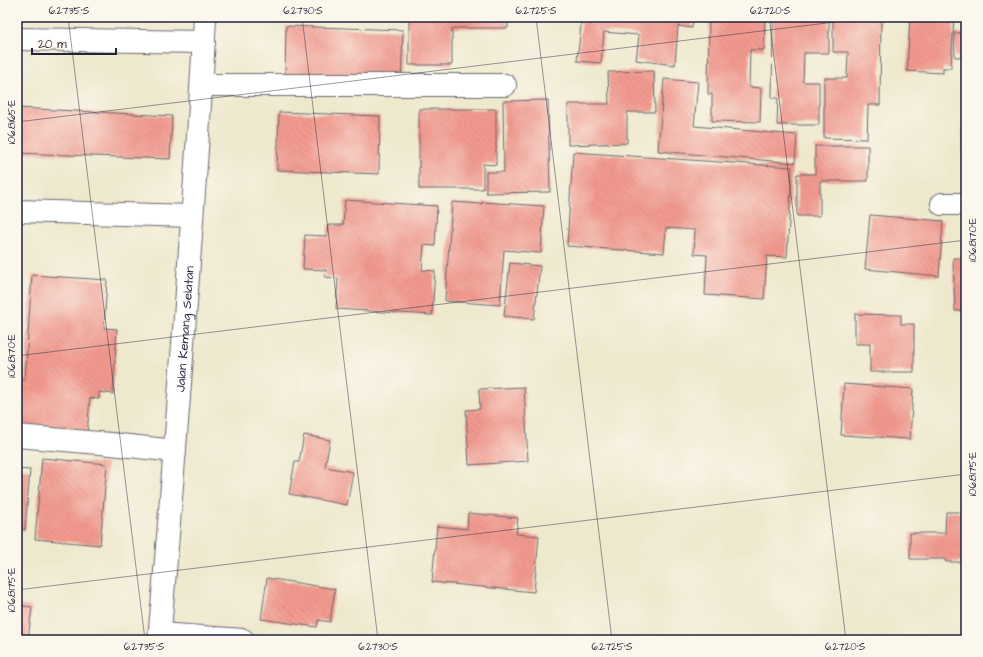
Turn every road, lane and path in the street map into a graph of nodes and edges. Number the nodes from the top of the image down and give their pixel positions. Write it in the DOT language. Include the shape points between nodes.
graph roads {
  1 [pos="206,17"];
  2 [pos="17,39"];
  3 [pos="204,42"];
  4 [pos="202,85"];
  5 [pos="505,85"];
  6 [pos="942,204"];
  7 [pos="966,204"];
  8 [pos="17,210"];
  9 [pos="192,216"];
  10 [pos="17,436"];
  11 [pos="175,451"];
  12 [pos="160,637"];
  13 [pos="243,640"];
  1 -- 3 [label="street, Jalan Kemang Selatan"];
  2 -- 3 [label="street"];
  3 -- 4 [label="street, Jalan Kemang Selatan"];
  4 -- 5 [label="street"];
  4 -- 9 [label="street, Jalan Kemang Selatan"];
  6 -- 7 [label="street"];
  8 -- 9 [label="street"];
  9 -- 11 [label="street, Jalan Kemang Selatan"];
  10 -- 11 [label="street"];
  11 -- 12 [label="street, Jalan Kemang Selatan"];
  12 -- 13 [label="street"];
}
